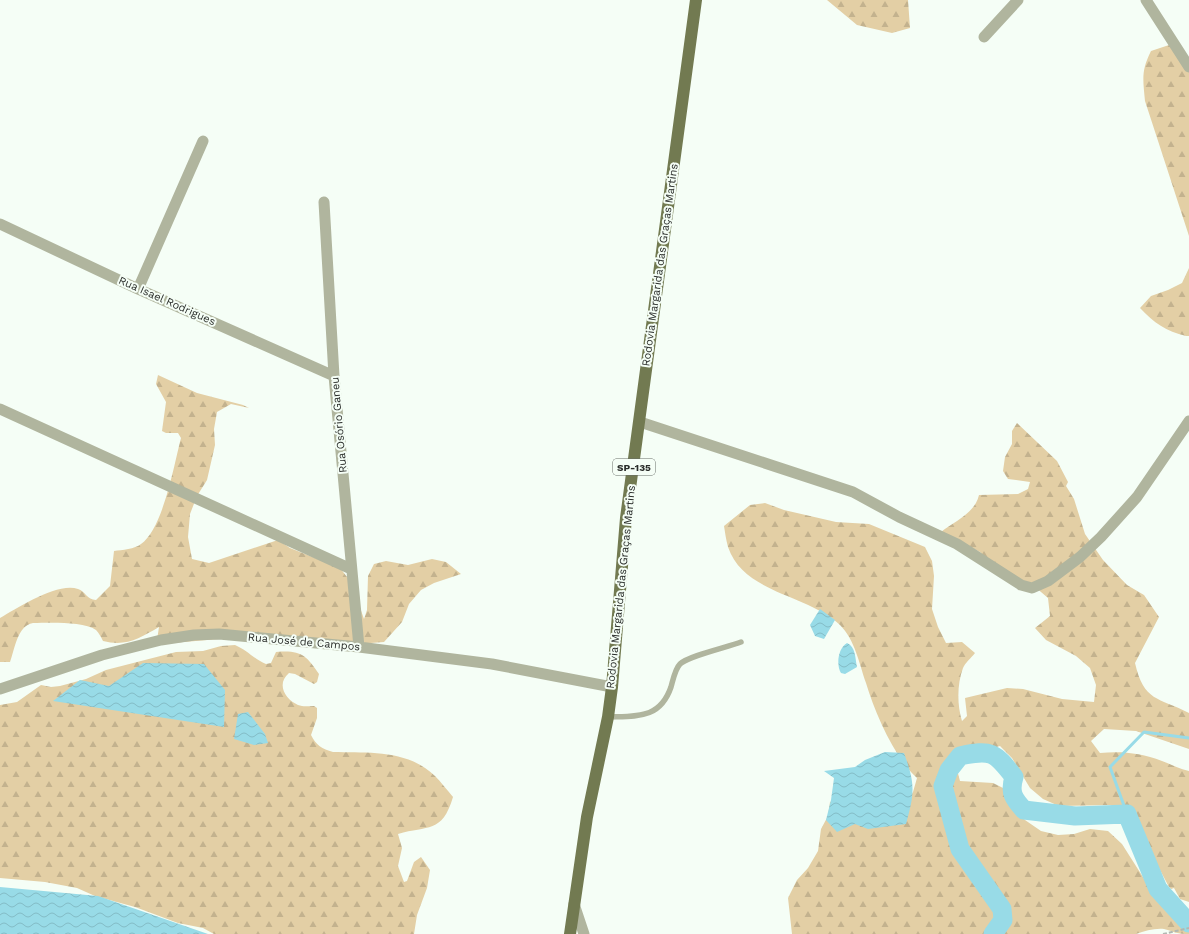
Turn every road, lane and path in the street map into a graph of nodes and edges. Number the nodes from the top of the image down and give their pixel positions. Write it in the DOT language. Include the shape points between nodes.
graph roads {
  1 [pos="696,0"];
  2 [pos="1018,0"];
  3 [pos="1146,0"];
  4 [pos="984,37"];
  5 [pos="1189,67"];
  6 [pos="203,141"];
  7 [pos="324,202"];
  8 [pos="0,224"];
  9 [pos="138,289"];
  10 [pos="334,376"];
  11 [pos="0,409"];
  12 [pos="1189,421"];
  13 [pos="640,422"];
  14 [pos="351,569"];
  15 [pos="741,642"];
  16 [pos="359,647"];
  17 [pos="612,687"];
  18 [pos="0,689"];
  19 [pos="608,717"];
  20 [pos="574,904"];
  21 [pos="1189,928"];
  22 [pos="570,934"];
  23 [pos="584,934"];
  24 [pos="1163,934"];
  1 -- 13 [label="main road, Rodovia Margarida das Graças Martins / SP-135"];
  2 -- 4 [label="street"];
  3 -- 5 [label="street"];
  6 -- 9 [label="street"];
  7 -- 10 [label="street, Rua Osório Ganeu"];
  8 -- 9 [label="street, Rua Isael Rodrigues"];
  9 -- 10 [label="street, Rua Isael Rodrigues"];
  10 -- 14 [label="street, Rua Osório Ganeu"];
  11 -- 14 [label="street"];
  12 -- 13 [label="street" via="1152,477 1114,525 1065,569 1032,588 1021,585 948,539 844,488"];
  13 -- 17 [label="main road, Rodovia Margarida das Graças Martins / SP-135" via="626,518"];
  14 -- 16 [label="street, Rua Osório Ganeu"];
  15 -- 19 [label="lane" via="680,664 666,699 646,715"];
  16 -- 17 [label="street, Rua José de Campos" via="492,664"];
  16 -- 18 [label="street, Rua José de Campos" via="218,634 194,635 161,640 102,655"];
  17 -- 19 [label="main road, Rodovia Margarida das Graças Martins / SP-135"];
  19 -- 20 [label="main road, Rodovia Margarida das Graças Martins / SP-135" via="586,817"];
  20 -- 22 [label="main road, Rodovia Margarida das Graças Martins / SP-135"];
  20 -- 23 [label="street"];
  21 -- 24 [label="path"];
}
